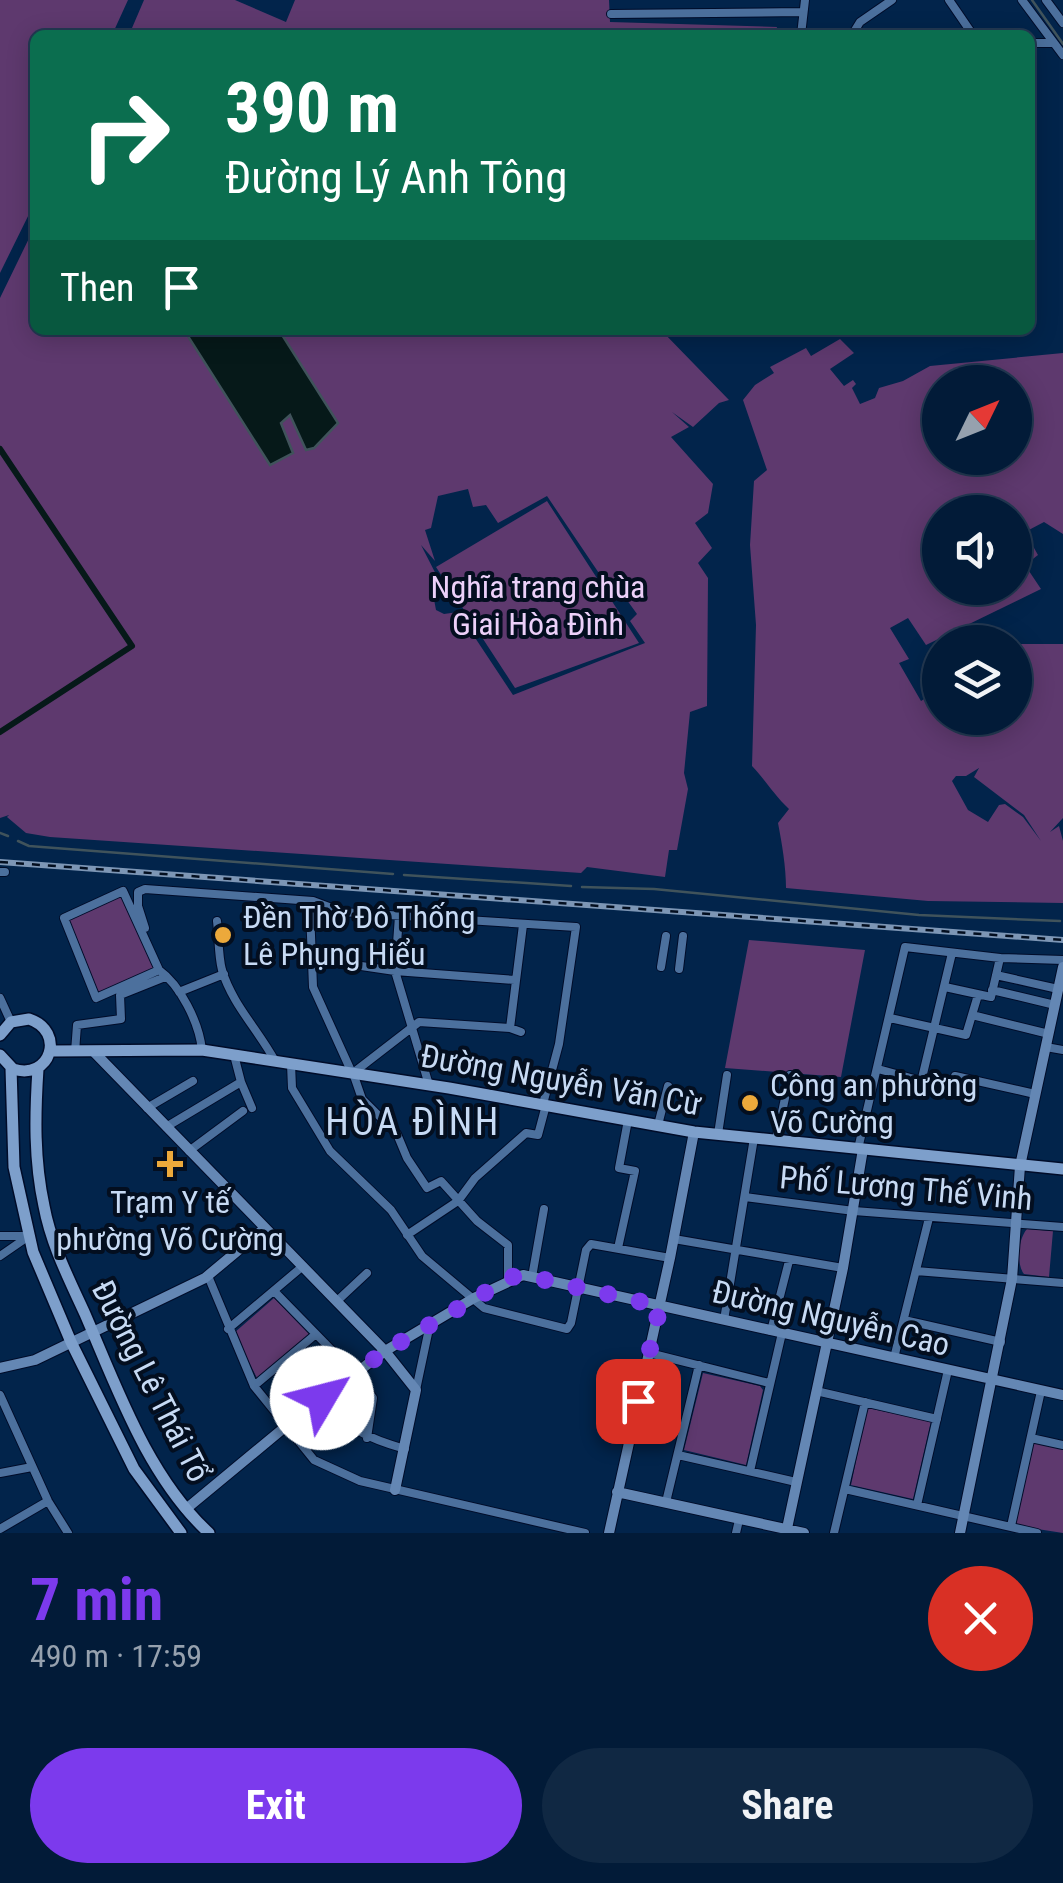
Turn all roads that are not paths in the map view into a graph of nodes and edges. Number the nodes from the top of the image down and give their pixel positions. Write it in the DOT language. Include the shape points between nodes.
graph roads {
  1 [pos="805,0"];
  2 [pos="892,0"];
  3 [pos="949,0"];
  4 [pos="1022,0"];
  5 [pos="1046,0"];
  6 [pos="802,12"];
  7 [pos="611,14"];
  8 [pos="1063,23"];
  9 [pos="801,30"];
  10 [pos="855,30"];
  11 [pos="970,30"];
  12 [pos="1035,43"];
  13 [pos="1053,43"];
  14 [pos="1063,55"];
  15 [pos="334,910"];
  16 [pos="399,916"];
  17 [pos="218,921"];
  18 [pos="523,925"];
  19 [pos="145,928"];
  20 [pos="666,936"];
  21 [pos="683,936"];
  22 [pos="952,952"];
  23 [pos="314,958"];
  24 [pos="1000,958"];
  25 [pos="1063,963"];
  26 [pos="661,967"];
  27 [pos="679,969"];
  28 [pos="159,970"];
  29 [pos="395,971"];
  30 [pos="224,974"];
  31 [pos="170,975"];
  32 [pos="996,975"];
  33 [pos="515,980"];
  34 [pos="945,987"];
  35 [pos="1058,989"];
  36 [pos="992,990"];
  37 [pos="178,992"];
  38 [pos="978,994"];
  39 [pos="0,998"];
  40 [pos="1055,1005"];
  41 [pos="972,1015"];
  42 [pos="890,1018"];
  43 [pos="10,1022"];
  44 [pos="411,1025"];
  45 [pos="510,1028"];
  46 [pos="936,1029"];
  47 [pos="521,1032"];
  48 [pos="0,1034"];
  49 [pos="1049,1034"];
  50 [pos="1046,1047"];
  51 [pos="51,1050"];
  52 [pos="202,1050"];
  53 [pos="1063,1050"];
  54 [pos="75,1052"];
  55 [pos="94,1052"];
  56 [pos="0,1055"];
  57 [pos="234,1055"];
  58 [pos="276,1061"];
  59 [pos="291,1064"];
  60 [pos="957,1066"];
  61 [pos="11,1068"];
  62 [pos="38,1068"];
  63 [pos="878,1069"];
  64 [pos="352,1073"];
  65 [pos="790,1075"];
  66 [pos="727,1076"];
  67 [pos="955,1076"];
  68 [pos="193,1081"];
  69 [pos="240,1082"];
  70 [pos="429,1084"];
  71 [pos="668,1086"];
  72 [pos="952,1088"];
  73 [pos="1035,1094"];
  74 [pos="545,1105"];
  75 [pos="147,1108"];
  76 [pos="628,1120"];
  77 [pos="658,1125"];
  78 [pos="165,1127"];
  79 [pos="694,1132"];
  80 [pos="718,1134"];
  81 [pos="754,1138"];
  82 [pos="776,1140"];
  83 [pos="861,1149"];
  84 [pos="189,1152"];
  85 [pos="1020,1166"];
  86 [pos="1063,1169"];
  87 [pos="745,1197"];
  88 [pos="458,1201"];
  89 [pos="43,1202"];
  90 [pos="21,1208"];
  91 [pos="544,1209"];
  92 [pos="854,1211"];
  93 [pos="929,1218"];
  94 [pos="1015,1224"];
  95 [pos="265,1228"];
  96 [pos="1063,1228"];
  97 [pos="407,1235"];
  98 [pos="0,1236"];
  99 [pos="29,1236"];
  100 [pos="674,1240"];
  101 [pos="618,1248"];
  102 [pos="738,1252"];
  103 [pos="0,1256"];
  104 [pos="670,1258"];
  105 [pos="789,1261"];
  106 [pos="303,1266"];
  107 [pos="843,1268"];
  108 [pos="916,1272"];
  109 [pos="367,1273"];
  110 [pos="208,1276"];
  111 [pos="532,1277"];
  112 [pos="1012,1279"];
  113 [pos="508,1280"];
  114 [pos="1063,1283"];
  115 [pos="580,1288"];
  116 [pos="274,1291"];
  117 [pos="474,1298"];
  118 [pos="337,1301"];
  119 [pos="660,1306"];
  120 [pos="724,1320"];
  121 [pos="904,1320"];
  122 [pos="430,1324"];
  123 [pos="228,1329"];
  124 [pos="92,1332"];
  125 [pos="776,1332"];
  126 [pos="316,1334"];
  127 [pos="72,1342"];
  128 [pos="1001,1342"];
  129 [pos="826,1343"];
  130 [pos="385,1351"];
  131 [pos="649,1353"];
  132 [pos="894,1358"];
  133 [pos="699,1366"];
  134 [pos="0,1368"];
  135 [pos="948,1370"];
  136 [pos="354,1373"];
  137 [pos="994,1380"];
  138 [pos="770,1382"];
  139 [pos="254,1386"];
  140 [pos="416,1390"];
  141 [pos="816,1391"];
  142 [pos="1041,1391"];
  143 [pos="0,1395"];
  144 [pos="1063,1395"];
  145 [pos="322,1398"];
  146 [pos="865,1402"];
  147 [pos="936,1419"];
  148 [pos="11,1420"];
  149 [pos="0,1423"];
  150 [pos="285,1426"];
  151 [pos="367,1438"];
  152 [pos="1032,1438"];
  153 [pos="1063,1444"];
  154 [pos="405,1449"];
  155 [pos="678,1455"];
  156 [pos="32,1467"];
  157 [pos="750,1471"];
  158 [pos="0,1473"];
  159 [pos="796,1482"];
  160 [pos="845,1489"];
  161 [pos="395,1490"];
  162 [pos="618,1492"];
  163 [pos="48,1501"];
  164 [pos="666,1502"];
  165 [pos="916,1505"];
  166 [pos="189,1513"];
  167 [pos="964,1516"];
  168 [pos="739,1520"];
  169 [pos="1011,1526"];
  170 [pos="0,1529"];
  171 [pos="786,1531"];
  172 [pos="177,1532"];
  173 [pos="68,1533"];
  174 [pos="208,1533"];
  175 [pos="585,1533"];
  176 [pos="609,1533"];
  177 [pos="736,1533"];
  178 [pos="804,1533"];
  179 [pos="834,1533"];
  180 [pos="960,1533"];
  181 [pos="1037,1533"];
  1 -- 6 [label="street"];
  2 -- 10 [label="street"];
  3 -- 11 [label="street"];
  4 -- 13 [label="street"];
  5 -- 8 [label="street"];
  6 -- 7 [label="street"];
  6 -- 9 [label="street"];
  12 -- 13 [label="street"];
  13 -- 14 [label="street"];
  15 -- 16 [label="street"];
  15 -- 19 [label="street" via="313,900 145,889 137,899"];
  15 -- 23 [label="street" via="310,910"];
  16 -- 18 [label="street"];
  16 -- 29 [label="street"];
  17 -- 30 [label="street"];
  18 -- 33 [label="street"];
  18 -- 74 [label="street" via="576,927"];
  20 -- 26 [label="street"];
  21 -- 27 [label="street"];
  22 -- 24 [label="street"];
  22 -- 34 [label="street"];
  22 -- 42 [label="street" via="904,947"];
  23 -- 29 [label="street"];
  23 -- 64 [label="street" via="313,987"];
  24 -- 25 [label="street"];
  24 -- 32 [label="street"];
  25 -- 35 [label="street"];
  28 -- 28 [label="street" via="124,891 64,918 96,998"];
  28 -- 31 [label="street"];
  29 -- 33 [label="street"];
  29 -- 44 [label="street"];
  30 -- 37 [label="street"];
  30 -- 58 [label="street"];
  31 -- 37 [label="street"];
  31 -- 54 [label="street" via="120,994 121,1019 77,1024"];
  32 -- 35 [label="street"];
  32 -- 36 [label="street"];
  33 -- 45 [label="street"];
  34 -- 38 [label="street"];
  34 -- 46 [label="street"];
  35 -- 40 [label="street"];
  36 -- 38 [label="street" via="991,997"];
  36 -- 40 [label="street"];
  37 -- 52 [label="street"];
  38 -- 41 [label="street"];
  39 -- 43 [label="street"];
  40 -- 49 [label="street"];
  41 -- 46 [label="street" via="966,1035"];
  41 -- 49 [label="street"];
  42 -- 46 [label="street"];
  42 -- 63 [label="street"];
  43 -- 48 [label="main road"];
  43 -- 51 [label="main road" via="39,1023"];
  44 -- 45 [label="street"];
  44 -- 64 [label="street"];
  44 -- 70 [label="street"];
  45 -- 47 [label="street"];
  46 -- 63 [label="street" via="920,1080"];
  49 -- 50 [label="street"];
  50 -- 53 [label="street"];
  50 -- 73 [label="street"];
  51 -- 54 [label="main road, Đường Nguyễn Văn Cừ"];
  51 -- 62 [label="main road"];
  52 -- 55 [label="main road, Đường Nguyễn Văn Cừ"];
  52 -- 57 [label="main road, Đường Nguyễn Văn Cừ"];
  54 -- 55 [label="main road, Đường Nguyễn Văn Cừ"];
  55 -- 75 [label="street"];
  56 -- 61 [label="main road"];
  57 -- 58 [label="main road, Đường Nguyễn Văn Cừ"];
  57 -- 69 [label="street"];
  58 -- 59 [label="main road, Đường Nguyễn Văn Cừ"];
  59 -- 64 [label="main road, Đường Nguyễn Văn Cừ"];
  59 -- 97 [label="street" via="292,1088 330,1151 386,1204"];
  60 -- 67 [label="street"];
  61 -- 62 [label="main road"];
  61 -- 90 [label="main road, Đường Lê Thái Tổ"];
  62 -- 89 [label="main road, Đường Lê Thái Tổ" via="36,1151"];
  63 -- 83 [label="street"];
  64 -- 70 [label="main road, Đường Nguyễn Văn Cừ"];
  64 -- 88 [label="street" via="362,1099 397,1134 426,1188 441,1180"];
  65 -- 82 [label="street"];
  66 -- 80 [label="street"];
  67 -- 72 [label="street"];
  67 -- 73 [label="street"];
  68 -- 75 [label="street"];
  69 -- 78 [label="street"];
  69 -- 84 [label="street" via="248,1110"];
  70 -- 74 [label="main road, Đường Nguyễn Văn Cừ"];
  71 -- 77 [label="street"];
  73 -- 85 [label="street"];
  74 -- 76 [label="main road, Đường Nguyễn Văn Cừ"];
  74 -- 88 [label="street" via="538,1135 526,1132"];
  75 -- 78 [label="street"];
  76 -- 77 [label="main road, Đường Nguyễn Văn Cừ"];
  76 -- 101 [label="street" via="619,1168 635,1171"];
  77 -- 79 [label="main road, Đường Nguyễn Văn Cừ"];
  78 -- 84 [label="street"];
  79 -- 80 [label="main road, Đường Nguyễn Văn Cừ"];
  79 -- 100 [label="street"];
  80 -- 81 [label="main road, Đường Nguyễn Văn Cừ"];
  81 -- 82 [label="main road, Đường Nguyễn Văn Cừ"];
  81 -- 87 [label="street"];
  82 -- 83 [label="main road, Đường Nguyễn Văn Cừ"];
  83 -- 85 [label="main road, Đường Nguyễn Văn Cừ"];
  83 -- 92 [label="street"];
  84 -- 95 [label="street"];
  85 -- 86 [label="main road, Đường Nguyễn Văn Cừ"];
  85 -- 94 [label="street"];
  87 -- 92 [label="street, Phố Lương Thế Vinh"];
  87 -- 102 [label="street"];
  88 -- 97 [label="street"];
  88 -- 113 [label="street" via="508,1245"];
  89 -- 90 [label="main road"];
  89 -- 124 [label="main road, Đường Lê Thái Tổ"];
  90 -- 99 [label="main road, Đường Lê Thái Tổ"];
  91 -- 111 [label="street"];
  92 -- 93 [label="street, Phố Lương Thế Vinh"];
  92 -- 107 [label="street"];
  93 -- 94 [label="street, Phố Lương Thế Vinh"];
  93 -- 108 [label="street"];
  94 -- 96 [label="street, Phố Lương Thế Vinh"];
  94 -- 112 [label="street"];
  95 -- 106 [label="street"];
  95 -- 110 [label="street"];
  97 -- 117 [label="street" via="422,1256"];
  98 -- 99 [label="street"];
  99 -- 103 [label="street"];
  99 -- 127 [label="main road, Đường Lê Thái Tổ"];
  100 -- 102 [label="street"];
  100 -- 104 [label="street"];
  101 -- 104 [label="street"];
  101 -- 115 [label="street" via="589,1246"];
  102 -- 105 [label="street"];
  102 -- 120 [label="street"];
  104 -- 119 [label="street"];
  105 -- 107 [label="street"];
  105 -- 125 [label="street"];
  106 -- 116 [label="street"];
  106 -- 118 [label="street"];
  107 -- 129 [label="street"];
  108 -- 112 [label="street"];
  108 -- 121 [label="street"];
  109 -- 118 [label="street"];
  110 -- 123 [label="street"];
  110 -- 124 [label="street"];
  111 -- 113 [label="street, Đường Nguyễn Cao"];
  111 -- 115 [label="street, Đường Nguyễn Cao"];
  112 -- 114 [label="street"];
  112 -- 128 [label="street"];
  113 -- 117 [label="street, Đường Nguyễn Cao"];
  115 -- 117 [label="street" via="572,1323 564,1329 497,1314"];
  115 -- 119 [label="street, Đường Nguyễn Cao"];
  116 -- 123 [label="street"];
  116 -- 126 [label="street"];
  117 -- 122 [label="street, Đường Nguyễn Cao"];
  118 -- 130 [label="street"];
  119 -- 120 [label="street, Đường Nguyễn Cao"];
  119 -- 131 [label="street"];
  120 -- 125 [label="street, Đường Nguyễn Cao"];
  121 -- 128 [label="street"];
  121 -- 132 [label="street"];
  122 -- 130 [label="street, Đường Nguyễn Cao"];
  122 -- 140 [label="street"];
  123 -- 139 [label="street"];
  124 -- 127 [label="street"];
  124 -- 166 [label="main road, Đường Lê Thái Tổ" via="151,1455"];
  125 -- 129 [label="street, Đường Nguyễn Cao"];
  125 -- 138 [label="street"];
  126 -- 136 [label="street"];
  126 -- 139 [label="street"];
  127 -- 134 [label="street"];
  127 -- 172 [label="main road, Đường Lê Thái Tổ" via="134,1469"];
  128 -- 137 [label="street"];
  129 -- 132 [label="street, Đường Nguyễn Cao"];
  129 -- 141 [label="street"];
  130 -- 136 [label="street, Đường Nguyễn Cao"];
  130 -- 140 [label="street"];
  131 -- 133 [label="street"];
  131 -- 162 [label="street"];
  132 -- 135 [label="street, Đường Nguyễn Cao"];
  133 -- 138 [label="street"];
  133 -- 155 [label="street"];
  135 -- 137 [label="street, Đường Nguyễn Cao"];
  135 -- 147 [label="street"];
  136 -- 145 [label="street, Đường Nguyễn Cao"];
  136 -- 151 [label="street" via="373,1398"];
  137 -- 142 [label="street, Đường Nguyễn Cao"];
  137 -- 167 [label="street"];
  138 -- 157 [label="street"];
  139 -- 150 [label="street"];
  140 -- 154 [label="street"];
  141 -- 146 [label="street"];
  141 -- 159 [label="street"];
  142 -- 144 [label="street, Đường Nguyễn Cao"];
  142 -- 152 [label="street"];
  143 -- 148 [label="street"];
  145 -- 150 [label="street, Đường Nguyễn Cao"];
  145 -- 151 [label="street"];
  146 -- 147 [label="street"];
  146 -- 160 [label="street"];
  147 -- 165 [label="street"];
  148 -- 149 [label="street"];
  148 -- 156 [label="street"];
  150 -- 161 [label="street" via="319,1463"];
  150 -- 166 [label="street, Đường Nguyễn Cao"];
  151 -- 154 [label="street"];
  152 -- 153 [label="street"];
  152 -- 169 [label="street"];
  154 -- 161 [label="street"];
  155 -- 157 [label="street"];
  155 -- 164 [label="street"];
  156 -- 158 [label="street"];
  156 -- 163 [label="street"];
  157 -- 159 [label="street"];
  159 -- 171 [label="street"];
  160 -- 165 [label="street"];
  160 -- 179 [label="street"];
  161 -- 175 [label="street"];
  162 -- 164 [label="street"];
  162 -- 176 [label="street"];
  163 -- 170 [label="street"];
  163 -- 173 [label="street"];
  164 -- 168 [label="street"];
  165 -- 167 [label="street"];
  166 -- 172 [label="street, Đường Nguyễn Cao"];
  166 -- 174 [label="main road, Đường Lê Thái Tổ"];
  167 -- 169 [label="street"];
  167 -- 180 [label="street"];
  168 -- 171 [label="street"];
  168 -- 177 [label="street"];
  169 -- 181 [label="street"];
  171 -- 178 [label="street"];
}
